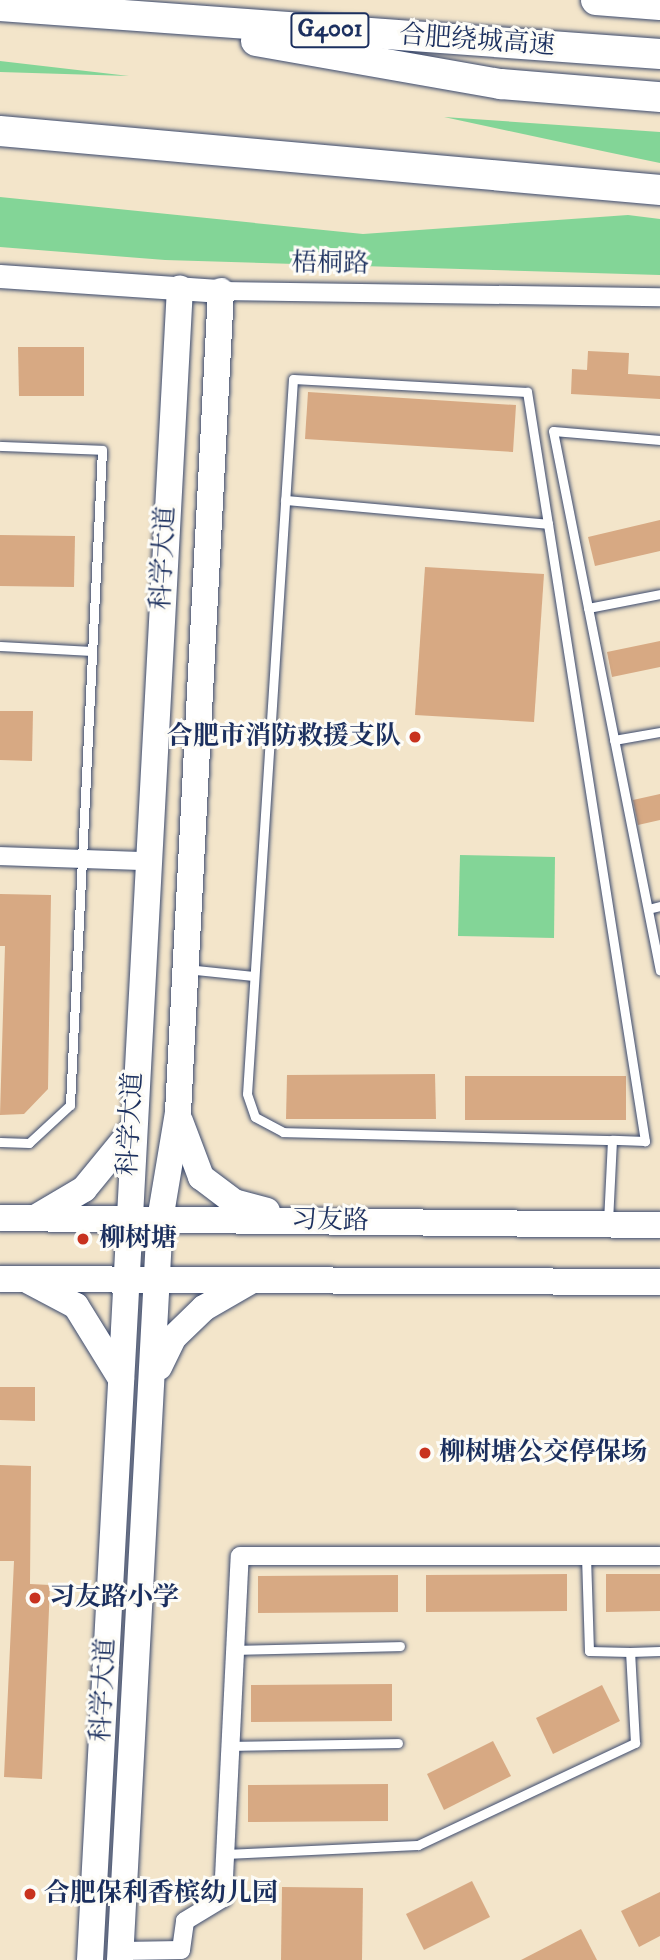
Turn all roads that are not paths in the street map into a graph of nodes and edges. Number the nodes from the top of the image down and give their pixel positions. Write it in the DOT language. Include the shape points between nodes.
graph roads {
  1 [pos="596,0"];
  2 [pos="660,5"];
  3 [pos="0,6"];
  4 [pos="83,12"];
  5 [pos="660,54"];
  6 [pos="660,97"];
  7 [pos="0,131"];
  8 [pos="660,190"];
  9 [pos="0,276"];
  10 [pos="180,288"];
  11 [pos="220,291"];
  12 [pos="660,297"];
  13 [pos="660,440"];
  14 [pos="0,446"];
  15 [pos="285,500"];
  16 [pos="548,524"];
  17 [pos="660,594"];
  18 [pos="589,608"];
  19 [pos="0,646"];
  20 [pos="92,651"];
  21 [pos="660,732"];
  22 [pos="614,740"];
  23 [pos="0,856"];
  24 [pos="82,859"];
  25 [pos="146,861"];
  26 [pos="660,906"];
  27 [pos="648,909"];
  28 [pos="185,969"];
  29 [pos="660,971"];
  30 [pos="254,976"];
  31 [pos="178,1112"];
  32 [pos="131,1132"];
  33 [pos="612,1140"];
  34 [pos="0,1142"];
  35 [pos="0,1218"];
  36 [pos="35,1218"];
  37 [pos="126,1219"];
  38 [pos="160,1220"];
  39 [pos="306,1221"];
  40 [pos="607,1224"];
  41 [pos="660,1225"];
  42 [pos="12,1279"];
  43 [pos="125,1279"];
  44 [pos="159,1280"];
  45 [pos="253,1280"];
  46 [pos="660,1282"];
  47 [pos="154,1378"];
  48 [pos="123,1382"];
  49 [pos="586,1556"];
  50 [pos="660,1556"];
  51 [pos="400,1646"];
  52 [pos="236,1650"];
  53 [pos="660,1651"];
  54 [pos="630,1652"];
  55 [pos="398,1743"];
  56 [pos="230,1746"];
  57 [pos="225,1854"];
  58 [pos="121,1955"];
  59 [pos="181,1955"];
  60 [pos="90,1960"];
  1 -- 2 [label="highway"];
  3 -- 4 [label="highway, 合肥绕城高速 / G4001"];
  4 -- 5 [label="highway, 合肥绕城高速 / G4001"];
  4 -- 6 [label="highway" via="501,84"];
  7 -- 8 [label="highway"];
  9 -- 10 [label="street, 梧桐路"];
  10 -- 11 [label="street, 梧桐路"];
  10 -- 25 [label="main road, 科学大道"];
  11 -- 12 [label="street, 梧桐路"];
  11 -- 28 [label="main road, 科学大道"];
  13 -- 18 [label="lane" via="554,431"];
  14 -- 20 [label="lane" via="102,450"];
  15 -- 16 [label="lane"];
  15 -- 16 [label="lane" via="293,379 527,392"];
  15 -- 30 [label="lane"];
  16 -- 33 [label="lane" via="645,1141"];
  17 -- 18 [label="lane"];
  18 -- 22 [label="lane"];
  19 -- 20 [label="lane"];
  20 -- 24 [label="lane"];
  21 -- 22 [label="lane"];
  22 -- 27 [label="lane"];
  23 -- 24 [label="street"];
  24 -- 25 [label="street"];
  24 -- 34 [label="lane" via="70,1105 29,1143"];
  25 -- 32 [label="main road, 科学大道"];
  26 -- 27 [label="lane"];
  27 -- 29 [label="lane"];
  28 -- 30 [label="lane"];
  28 -- 31 [label="main road, 科学大道"];
  30 -- 33 [label="lane" via="247,1094 255,1117 284,1132"];
  31 -- 38 [label="main road, 科学大道"];
  31 -- 39 [label="main road" via="201,1177 234,1202"];
  32 -- 36 [label="main road" via="83,1189"];
  32 -- 37 [label="main road, 科学大道"];
  33 -- 40 [label="lane"];
  35 -- 36 [label="main road, 习友路"];
  36 -- 37 [label="main road, 习友路"];
  37 -- 38 [label="main road, 习友路"];
  37 -- 43 [label="main road, 科学大道"];
  38 -- 39 [label="main road, 习友路"];
  38 -- 44 [label="main road, 科学大道"];
  39 -- 40 [label="main road, 习友路"];
  40 -- 41 [label="main road, 习友路"];
  42 -- 43 [label="main road"];
  42 -- 48 [label="main road" via="76,1306 105,1343"];
  43 -- 44 [label="main road"];
  43 -- 48 [label="main road, 科学大道"];
  44 -- 45 [label="main road"];
  44 -- 47 [label="main road, 科学大道"];
  45 -- 46 [label="main road"];
  45 -- 47 [label="main road" via="204,1308 173,1338"];
  47 -- 58 [label="main road, 科学大道"];
  48 -- 60 [label="main road, 科学大道"];
  49 -- 50 [label="street"];
  49 -- 52 [label="street" via="240,1556"];
  49 -- 54 [label="lane" via="589,1651"];
  51 -- 52 [label="lane"];
  52 -- 56 [label="street"];
  53 -- 54 [label="lane"];
  54 -- 57 [label="lane" via="635,1742 418,1846"];
  55 -- 56 [label="lane"];
  56 -- 57 [label="street"];
  57 -- 59 [label="street" via="223,1898 185,1921"];
  58 -- 59 [label="street"];
}
